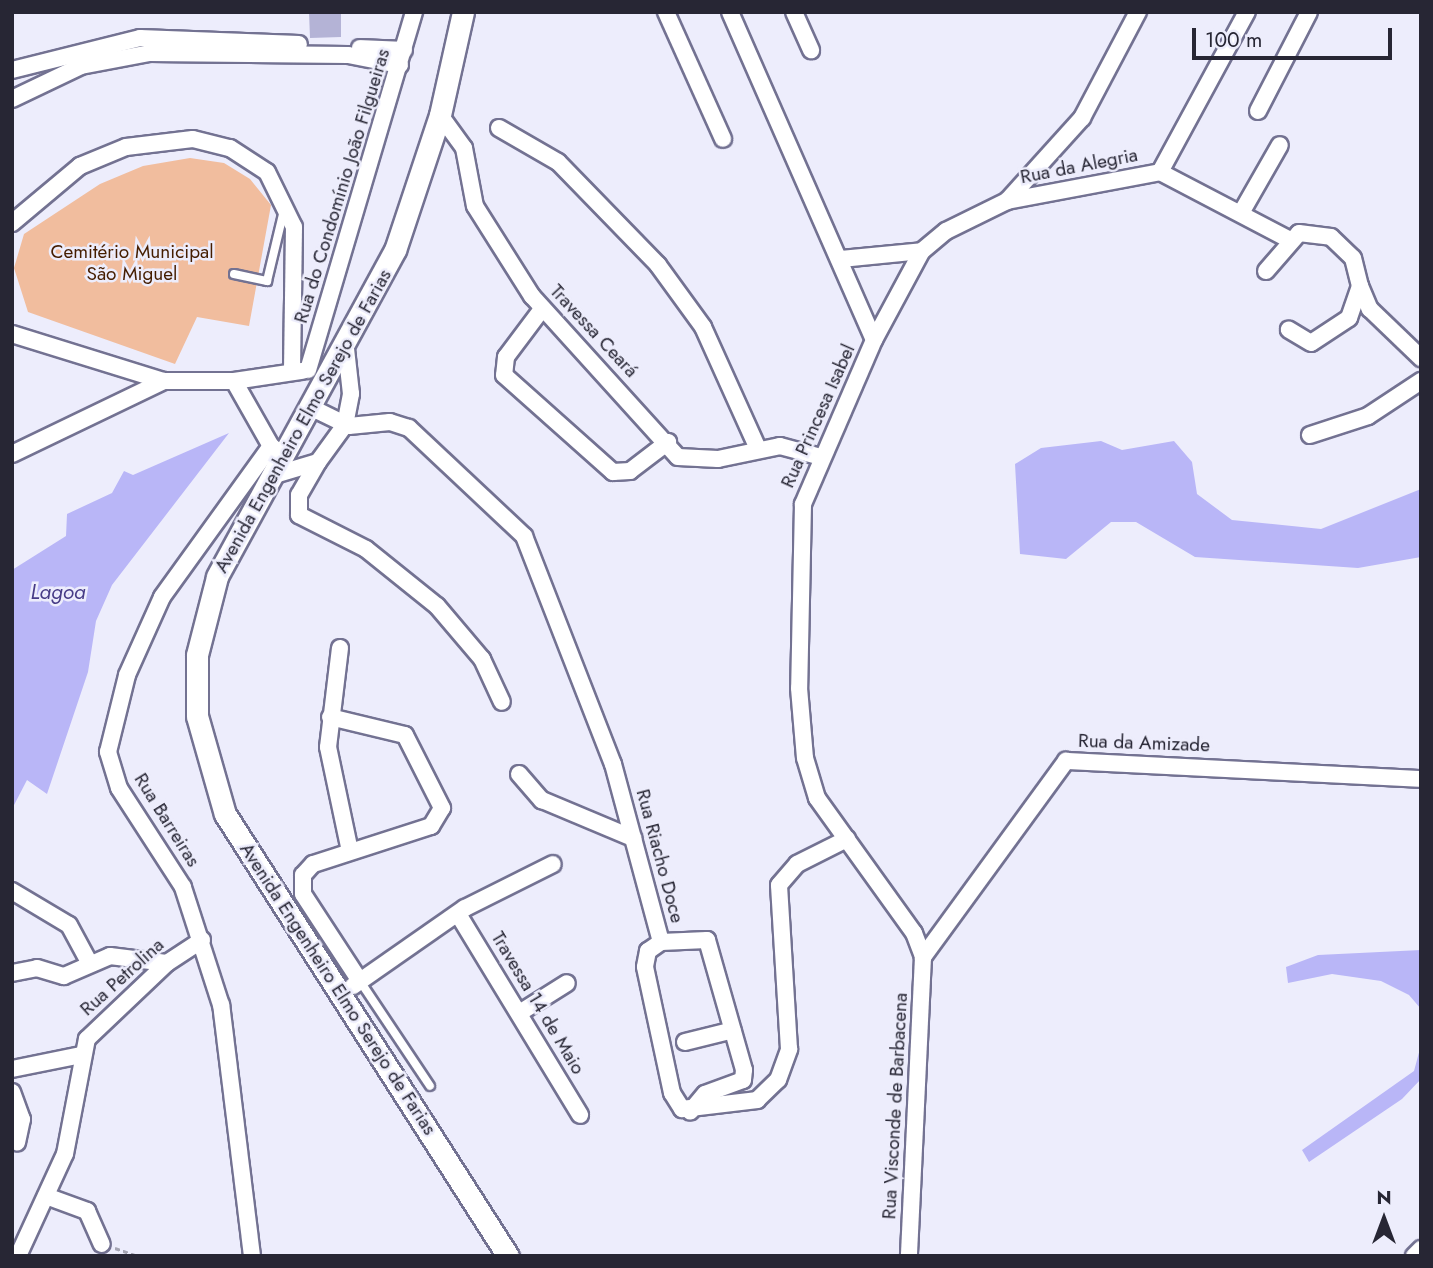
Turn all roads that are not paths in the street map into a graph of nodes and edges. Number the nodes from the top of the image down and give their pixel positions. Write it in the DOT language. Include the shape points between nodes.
graph roads {
  1 [pos="414,12"];
  2 [pos="463,12"];
  3 [pos="666,12"];
  4 [pos="730,12"];
  5 [pos="794,12"];
  6 [pos="1138,12"];
  7 [pos="1247,12"];
  8 [pos="1309,12"];
  9 [pos="811,50"];
  10 [pos="402,57"];
  11 [pos="20,68"];
  12 [pos="12,80"];
  13 [pos="12,99"];
  14 [pos="1258,111"];
  15 [pos="440,115"];
  16 [pos="499,128"];
  17 [pos="723,139"];
  18 [pos="1280,145"];
  19 [pos="1160,172"];
  20 [pos="1007,201"];
  21 [pos="285,204"];
  22 [pos="1241,214"];
  23 [pos="12,223"];
  24 [pos="1290,240"];
  25 [pos="922,251"];
  26 [pos="841,259"];
  27 [pos="1266,271"];
  28 [pos="234,274"];
  29 [pos="1360,286"];
  30 [pos="541,309"];
  31 [pos="1289,330"];
  32 [pos="12,334"];
  33 [pos="874,340"];
  34 [pos="346,349"];
  35 [pos="1421,358"];
  36 [pos="300,371"];
  37 [pos="332,371"];
  38 [pos="164,381"];
  39 [pos="234,381"];
  40 [pos="1421,381"];
  41 [pos="310,408"];
  42 [pos="345,425"];
  43 [pos="1310,435"];
  44 [pos="668,442"];
  45 [pos="758,449"];
  46 [pos="277,450"];
  47 [pos="12,454"];
  48 [pos="821,457"];
  49 [pos="318,462"];
  50 [pos="271,476"];
  51 [pos="340,648"];
  52 [pos="502,702"];
  53 [pos="330,717"];
  54 [pos="519,774"];
  55 [pos="1421,779"];
  56 [pos="633,838"];
  57 [pos="846,839"];
  58 [pos="350,851"];
  59 [pos="554,864"];
  60 [pos="12,891"];
  61 [pos="458,914"];
  62 [pos="202,940"];
  63 [pos="661,942"];
  64 [pos="923,957"];
  65 [pos="89,962"];
  66 [pos="167,963"];
  67 [pos="12,973"];
  68 [pos="360,981"];
  69 [pos="567,983"];
  70 [pos="343,995"];
  71 [pos="521,1012"];
  72 [pos="733,1030"];
  73 [pos="685,1042"];
  74 [pos="81,1055"];
  75 [pos="12,1069"];
  76 [pos="430,1086"];
  77 [pos="12,1092"];
  78 [pos="690,1112"];
  79 [pos="580,1115"];
  80 [pos="17,1142"];
  81 [pos="49,1190"];
  82 [pos="102,1244"];
  83 [pos="1421,1249"];
  84 [pos="18,1256"];
  85 [pos="252,1256"];
  86 [pos="508,1256"];
  87 [pos="909,1256"];
  88 [pos="1414,1256"];
  1 -- 10 [label="street, Rua do Condomínio João Filgueiras"];
  2 -- 15 [label="main road, Avenida Engenheiro Elmo Serejo de Farias"];
  3 -- 17 [label="street"];
  4 -- 26 [label="street, Rua Princesa Isabel"];
  5 -- 9 [label="street"];
  6 -- 20 [label="street" via="1082,118"];
  7 -- 19 [label="street, Rua da Alegria"];
  8 -- 14 [label="street"];
  10 -- 11 [label="street" via="140,38"];
  10 -- 13 [label="street" via="150,53 81,66"];
  10 -- 36 [label="street, Rua do Condomínio João Filgueiras"];
  11 -- 12 [label="street"];
  15 -- 30 [label="street, Travessa Ceará" via="464,148 475,206"];
  15 -- 34 [label="main road, Avenida Engenheiro Elmo Serejo de Farias" via="395,250"];
  16 -- 45 [label="street" via="558,162 658,265 703,327"];
  18 -- 22 [label="street"];
  19 -- 20 [label="street, Rua da Alegria"];
  19 -- 22 [label="street"];
  20 -- 25 [label="street, Rua da Alegria" via="946,231"];
  21 -- 23 [label="street" via="267,172 230,148 193,139 154,141 80,166"];
  21 -- 28 [label="lane" via="267,281"];
  21 -- 36 [label="street" via="295,239"];
  22 -- 24 [label="street"];
  24 -- 27 [label="street"];
  24 -- 29 [label="street" via="1311,231 1331,237 1353,258"];
  25 -- 26 [label="street"];
  25 -- 33 [label="street, Rua da Alegria"];
  26 -- 33 [label="street, Rua Princesa Isabel"];
  29 -- 31 [label="street" via="1349,318 1329,336 1311,343"];
  29 -- 35 [label="street" via="1370,309"];
  30 -- 44 [label="street, Travessa Ceará"];
  30 -- 44 [label="street" via="506,357 504,375 614,472 630,471"];
  32 -- 38 [label="street"];
  33 -- 48 [label="street, Rua Princesa Isabel"];
  34 -- 37 [label="main road, Avenida Engenheiro Elmo Serejo de Farias"];
  34 -- 42 [label="street" via="351,394"];
  36 -- 37 [label="street"];
  36 -- 39 [label="street"];
  37 -- 41 [label="main road, Avenida Engenheiro Elmo Serejo de Farias"];
  38 -- 39 [label="street"];
  38 -- 47 [label="street"];
  39 -- 46 [label="street"];
  40 -- 43 [label="street" via="1368,416"];
  41 -- 42 [label="street, Rua Riacho Doce"];
  41 -- 46 [label="main road, Avenida Engenheiro Elmo Serejo de Farias"];
  42 -- 49 [label="street"];
  42 -- 56 [label="street, Rua Riacho Doce" via="390,422 409,428 519,528 609,752"];
  44 -- 45 [label="street, Travessa Ceará" via="685,460"];
  45 -- 48 [label="street, Travessa Ceará" via="780,446"];
  46 -- 50 [label="main road, Avenida Engenheiro Elmo Serejo de Farias"];
  46 -- 62 [label="street, Rua Barreiras" via="162,597 127,675 108,737 119,788 184,887"];
  48 -- 57 [label="street, Rua Princesa Isabel" via="800,520 799,688 809,778"];
  49 -- 50 [label="street"];
  49 -- 52 [label="street" via="299,495 299,515 366,549 436,606 482,659"];
  50 -- 70 [label="main road, Avenida Engenheiro Elmo Serejo de Farias" via="217,577 204,618 197,716 225,814"];
  51 -- 53 [label="street"];
  53 -- 58 [label="street" via="329,758"];
  53 -- 58 [label="street" via="405,735 442,808 431,826"];
  54 -- 56 [label="street" via="541,800"];
  55 -- 64 [label="street, Rua da Amizade" via="1066,761"];
  56 -- 63 [label="street, Rua Riacho Doce"];
  57 -- 64 [label="street, Rua Princesa Isabel" via="914,933"];
  57 -- 78 [label="street" via="797,864 779,885 789,1049 778,1080 757,1100"];
  58 -- 68 [label="street" via="313,864 302,883"];
  59 -- 61 [label="street"];
  60 -- 65 [label="street" via="68,925"];
  61 -- 68 [label="street"];
  61 -- 71 [label="street, Travessa 14 de Maio"];
  62 -- 66 [label="street, Rua Petrolina"];
  62 -- 85 [label="street, Rua Barreiras" via="226,1033"];
  63 -- 72 [label="street" via="707,940"];
  63 -- 78 [label="street, Rua Riacho Doce" via="645,958 646,978 672,1093"];
  64 -- 87 [label="street, Rua Visconde de Barbacena"];
  65 -- 66 [label="street" via="117,956"];
  65 -- 67 [label="street" via="64,976 37,968"];
  66 -- 74 [label="street, Rua Petrolina" via="93,1031"];
  68 -- 70 [label="street"];
  68 -- 76 [label="lane"];
  69 -- 71 [label="street"];
  70 -- 86 [label="main road, Avenida Engenheiro Elmo Serejo de Farias"];
  71 -- 79 [label="street, Travessa 14 de Maio"];
  72 -- 73 [label="street"];
  72 -- 78 [label="street" via="745,1076 705,1094"];
  74 -- 75 [label="street"];
  74 -- 81 [label="street" via="68,1144"];
  77 -- 80 [label="street" via="22,1119"];
  81 -- 82 [label="street" via="87,1211"];
  81 -- 84 [label="street"];
  83 -- 88 [label="street"];
}
